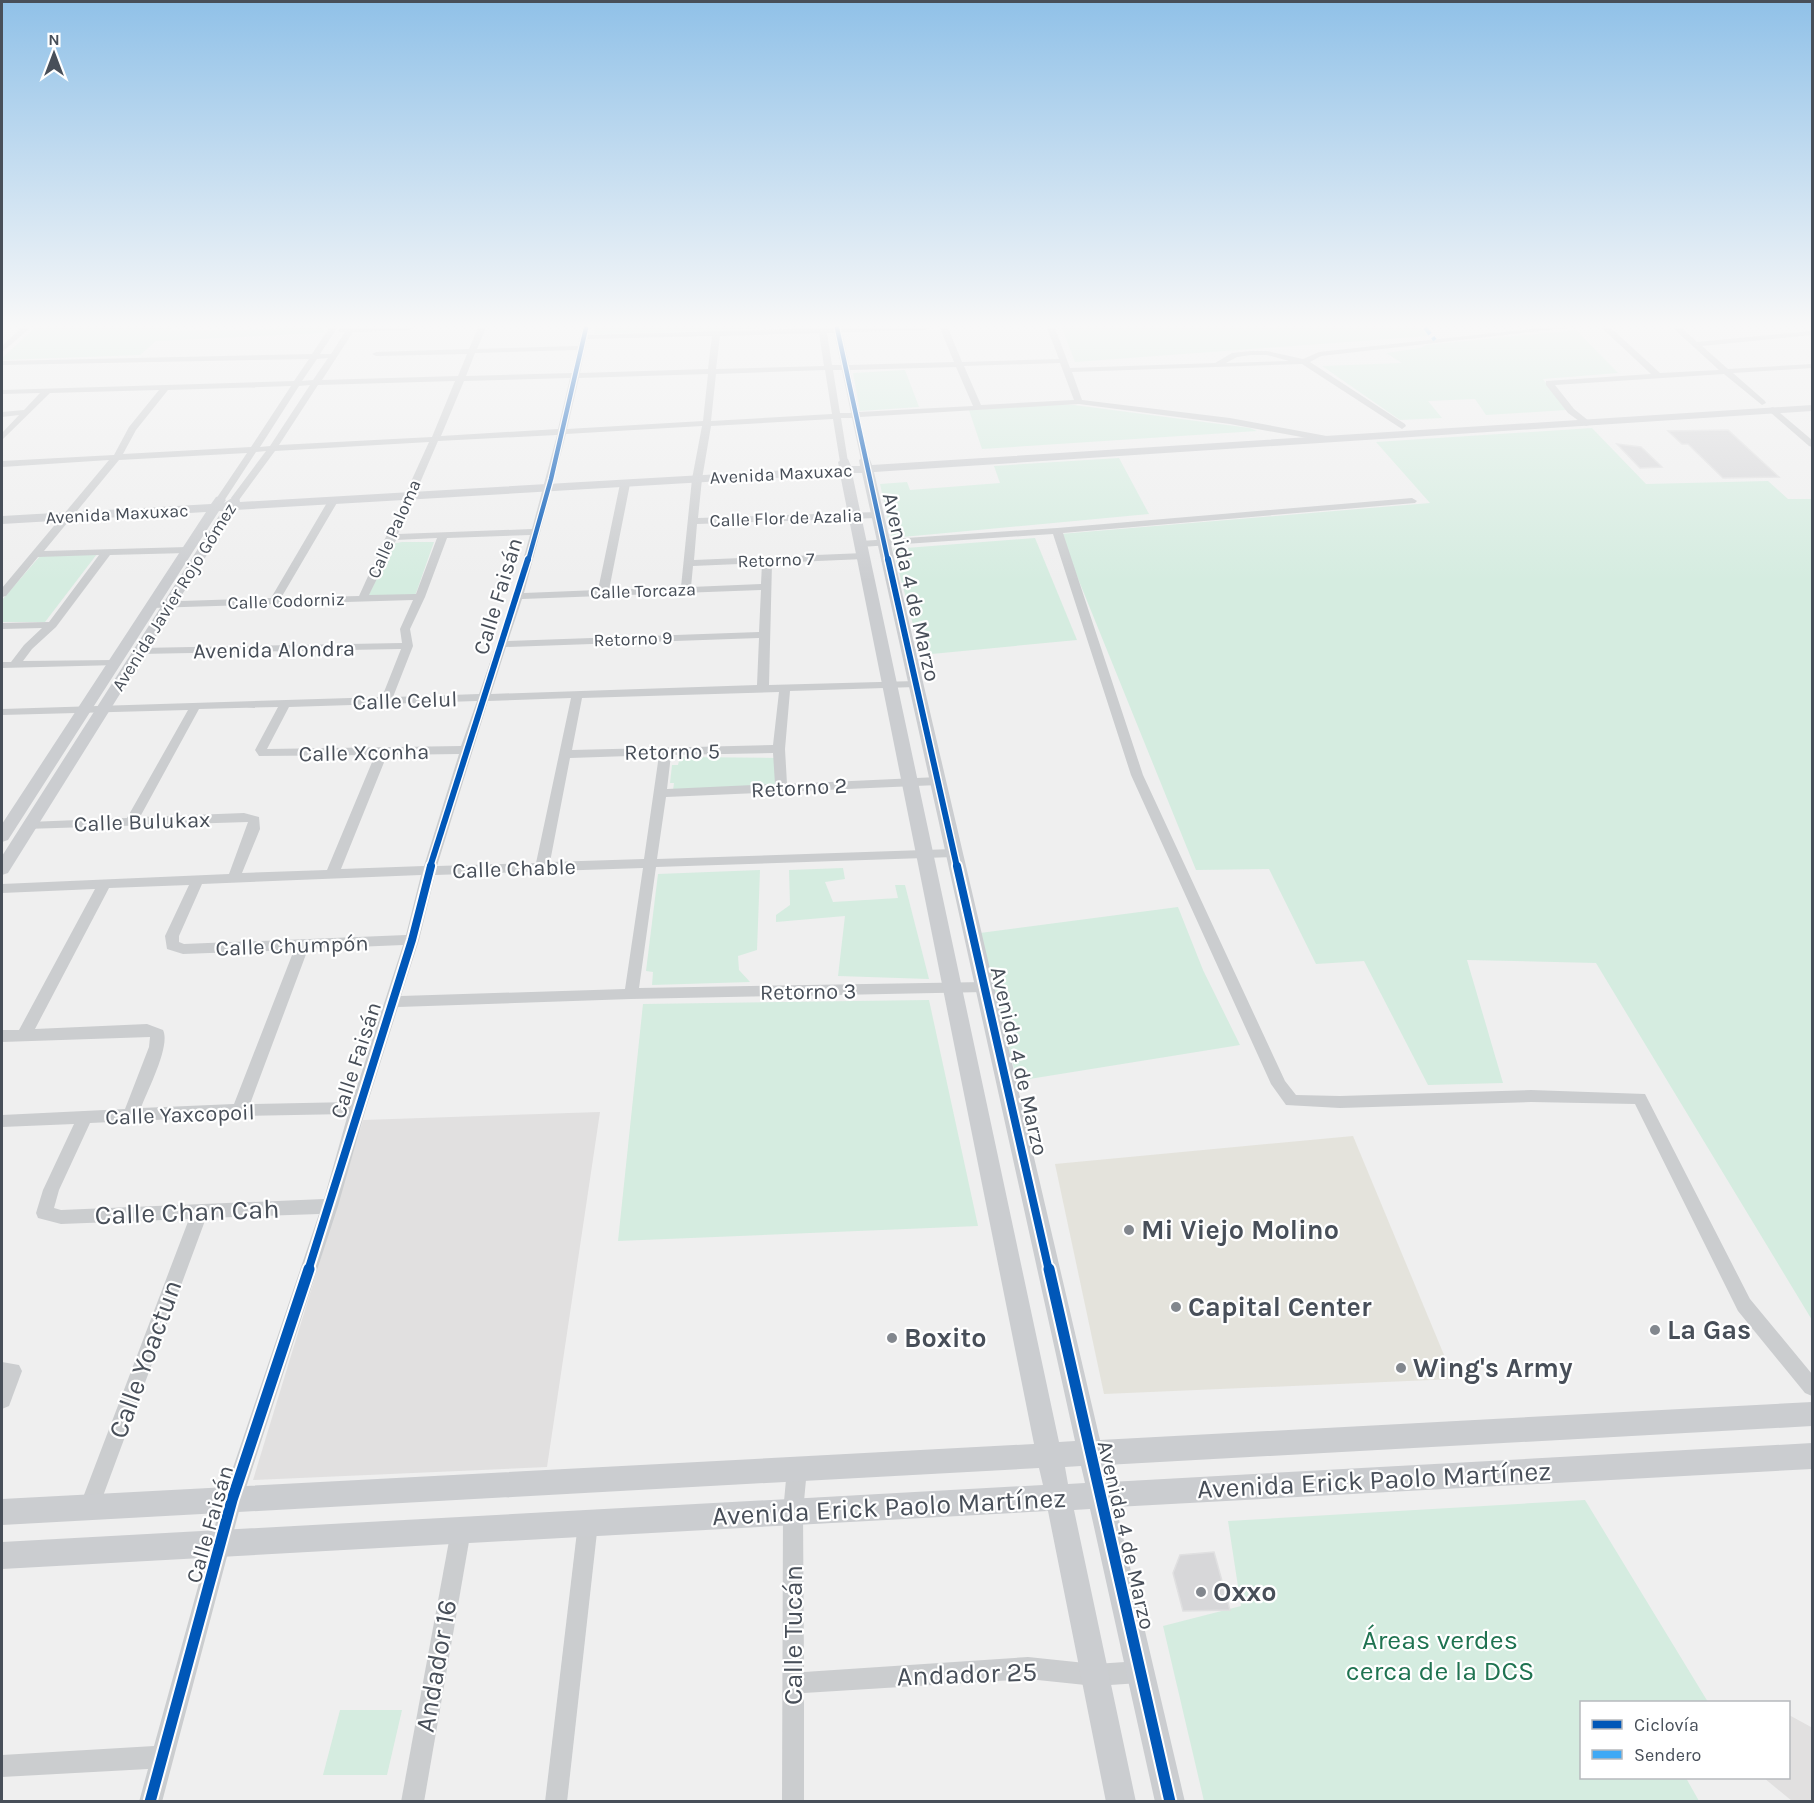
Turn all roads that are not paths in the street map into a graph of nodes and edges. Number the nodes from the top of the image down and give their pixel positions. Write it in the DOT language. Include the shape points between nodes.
graph roads {
  1 [pos="24,412"];
  2 [pos="26,412"];
  3 [pos="146,412"];
  4 [pos="278,412"];
  5 [pos="297,412"];
  6 [pos="445,412"];
  7 [pos="566,412"];
  8 [pos="708,412"];
  9 [pos="836,412"];
  10 [pos="906,412"];
  11 [pos="1167,412"];
  12 [pos="1381,412"];
  13 [pos="1575,412"];
  14 [pos="1659,412"];
  15 [pos="1727,412"];
  16 [pos="1775,412"];
  17 [pos="2,414"];
  18 [pos="857,415"];
  19 [pos="837,416"];
  20 [pos="1581,419"];
  21 [pos="707,423"];
  22 [pos="1402,426"];
  23 [pos="561,432"];
  24 [pos="1302,433"];
  25 [pos="2,437"];
  26 [pos="1329,439"];
  27 [pos="433,440"];
  28 [pos="1812,444"];
  29 [pos="273,448"];
  30 [pos="255,449"];
  31 [pos="117,457"];
  32 [pos="2,464"];
  33 [pos="856,466"];
  34 [pos="697,475"];
  35 [pos="549,484"];
  36 [pos="625,484"];
  37 [pos="412,492"];
  38 [pos="283,500"];
  39 [pos="333,501"];
  40 [pos="1412,501"];
  41 [pos="226,503"];
  42 [pos="2,512"];
  43 [pos="69,512"];
  44 [pos="855,515"];
  45 [pos="877,515"];
  46 [pos="2,520"];
  47 [pos="694,521"];
  48 [pos="1058,531"];
  49 [pos="535,532"];
  50 [pos="443,535"];
  51 [pos="393,537"];
  52 [pos="884,544"];
  53 [pos="187,550"];
  54 [pos="862,550"];
  55 [pos="107,552"];
  56 [pos="34,554"];
  57 [pos="767,560"];
  58 [pos="689,563"];
  59 [pos="767,587"];
  60 [pos="686,590"];
  61 [pos="603,593"];
  62 [pos="2,594"];
  63 [pos="518,596"];
  64 [pos="420,597"];
  65 [pos="363,598"];
  66 [pos="276,600"];
  67 [pos="169,604"];
  68 [pos="152,605"];
  69 [pos="52,625"];
  70 [pos="2,626"];
  71 [pos="765,635"];
  72 [pos="501,644"];
  73 [pos="408,646"];
  74 [pos="140,651"];
  75 [pos="114,663"];
  76 [pos="8,665"];
  77 [pos="916,684"];
  78 [pos="891,686"];
  79 [pos="763,689"];
  80 [pos="786,689"];
  81 [pos="577,695"];
  82 [pos="483,698"];
  83 [pos="386,700"];
  84 [pos="285,704"];
  85 [pos="195,707"];
  86 [pos="103,709"];
  87 [pos="84,710"];
  88 [pos="2,712"];
  89 [pos="779,749"];
  90 [pos="466,750"];
  91 [pos="666,751"];
  92 [pos="382,752"];
  93 [pos="564,754"];
  94 [pos="938,781"];
  95 [pos="910,782"];
  96 [pos="781,788"];
  97 [pos="660,793"];
  98 [pos="132,821"];
  99 [pos="29,826"];
  100 [pos="4,830"];
  101 [pos="925,854"];
  102 [pos="954,854"];
  103 [pos="648,865"];
  104 [pos="542,867"];
  105 [pos="2,869"];
  106 [pos="429,871"];
  107 [pos="332,874"];
  108 [pos="198,879"];
  109 [pos="233,879"];
  110 [pos="105,884"];
  111 [pos="2,888"];
  112 [pos="412,940"];
  113 [pos="302,946"];
  114 [pos="985,987"];
  115 [pos="953,988"];
  116 [pos="631,994"];
  117 [pos="393,1002"];
  118 [pos="24,1035"];
  119 [pos="2,1036"];
  120 [pos="358,1108"];
  121 [pos="240,1110"];
  122 [pos="130,1115"];
  123 [pos="85,1118"];
  124 [pos="2,1121"];
  125 [pos="330,1206"];
  126 [pos="200,1211"];
  127 [pos="7,1371"];
  128 [pos="1812,1387"];
  129 [pos="2,1400"];
  130 [pos="1812,1414"];
  131 [pos="1090,1453"];
  132 [pos="1050,1456"];
  133 [pos="1812,1456"];
  134 [pos="797,1469"];
  135 [pos="1100,1495"];
  136 [pos="1059,1497"];
  137 [pos="232,1500"];
  138 [pos="89,1508"];
  139 [pos="2,1512"];
  140 [pos="793,1512"];
  141 [pos="588,1524"];
  142 [pos="461,1530"];
  143 [pos="221,1544"];
  144 [pos="2,1556"];
  145 [pos="1140,1672"];
  146 [pos="1095,1675"];
  147 [pos="793,1683"];
  148 [pos="163,1757"];
  149 [pos="2,1766"];
  150 [pos="150,1802"];
  151 [pos="412,1802"];
  152 [pos="556,1802"];
  153 [pos="793,1802"];
  154 [pos="1121,1802"];
  155 [pos="1170,1802"];
  1 -- 17 [label="street"];
  2 -- 25 [label="street"];
  3 -- 31 [label="street"];
  4 -- 30 [label="street, Avenida Javier Rojo Gómez"];
  5 -- 29 [label="street, Avenida Javier Rojo Gómez"];
  6 -- 27 [label="street, Calle Paloma"];
  7 -- 23 [label="street, Calle Faisán"];
  8 -- 21 [label="street"];
  9 -- 19 [label="street, Avenida 4 de Marzo"];
  10 -- 18 [label="street"];
  11 -- 24 [label="street"];
  12 -- 22 [label="street"];
  13 -- 20 [label="street"];
  14 -- 20 [label="main road, Avenida Maxuxac"];
  15 -- 20 [label="main road, Avenida Maxuxac"];
  16 -- 28 [label="street"];
  18 -- 19 [label="street"];
  18 -- 33 [label="street, Avenida 4 de Marzo"];
  19 -- 21 [label="street"];
  19 -- 33 [label="street, Avenida 4 de Marzo"];
  20 -- 22 [label="main road, Avenida Maxuxac"];
  20 -- 26 [label="main road, Avenida Maxuxac"];
  21 -- 23 [label="street"];
  21 -- 34 [label="street"];
  22 -- 24 [label="main road, Avenida Maxuxac"];
  23 -- 27 [label="street"];
  23 -- 35 [label="street, Calle Faisán"];
  24 -- 26 [label="street"];
  24 -- 33 [label="main road, Avenida Maxuxac"];
  26 -- 33 [label="main road, Avenida Maxuxac"];
  27 -- 29 [label="street"];
  27 -- 37 [label="street, Calle Paloma"];
  29 -- 30 [label="street"];
  29 -- 41 [label="street, Avenida Javier Rojo Gómez"];
  30 -- 31 [label="street"];
  30 -- 41 [label="street, Avenida Javier Rojo Gómez"];
  31 -- 32 [label="street"];
  31 -- 43 [label="street"];
  33 -- 34 [label="main road, Avenida Maxuxac"];
  33 -- 44 [label="main road, Avenida 4 de Marzo"];
  33 -- 45 [label="main road, Avenida 4 de Marzo"];
  34 -- 35 [label="main road, Avenida Maxuxac"];
  34 -- 36 [label="main road, Avenida Maxuxac"];
  34 -- 47 [label="street"];
  35 -- 36 [label="main road, Avenida Maxuxac"];
  35 -- 37 [label="main road, Avenida Maxuxac"];
  35 -- 49 [label="street, Calle Faisán"];
  36 -- 61 [label="street"];
  37 -- 38 [label="main road, Avenida Maxuxac"];
  37 -- 39 [label="main road, Avenida Maxuxac"];
  37 -- 51 [label="street, Calle Paloma"];
  38 -- 39 [label="main road, Avenida Maxuxac"];
  38 -- 41 [label="main road, Avenida Maxuxac"];
  39 -- 66 [label="street"];
  40 -- 48 [label="street, Retorno 7"];
  41 -- 43 [label="main road, Avenida Maxuxac"];
  41 -- 53 [label="main road, Avenida Javier Rojo Gómez"];
  41 -- 67 [label="main road, Avenida Javier Rojo Gómez"];
  42 -- 43 [label="main road, Avenida Maxuxac"];
  43 -- 46 [label="main road, Avenida Maxuxac"];
  43 -- 56 [label="street"];
  44 -- 45 [label="street, Calle Flor de Azalia"];
  44 -- 47 [label="street, Calle Flor de Azalia"];
  44 -- 54 [label="main road, Avenida 4 de Marzo"];
  45 -- 52 [label="main road, Avenida 4 de Marzo"];
  47 -- 58 [label="street"];
  48 -- 52 [label="street, Retorno 7"];
  48 -- 128 [label="street" via="1137,775 1279,1084 1293,1101 1640,1098 1744,1305"];
  49 -- 50 [label="street"];
  49 -- 63 [label="street, Calle Faisán"];
  50 -- 51 [label="street"];
  50 -- 64 [label="street"];
  51 -- 65 [label="street, Calle Paloma"];
  52 -- 54 [label="street, Retorno 7"];
  52 -- 77 [label="main road, Avenida 4 de Marzo"];
  53 -- 55 [label="street"];
  53 -- 68 [label="main road, Avenida Javier Rojo Gómez"];
  54 -- 57 [label="street, Retorno 7"];
  54 -- 78 [label="main road, Avenida 4 de Marzo"];
  55 -- 56 [label="street"];
  55 -- 69 [label="street"];
  56 -- 62 [label="street"];
  57 -- 58 [label="street, Retorno 7"];
  57 -- 59 [label="street"];
  58 -- 60 [label="street"];
  59 -- 60 [label="street, Calle Torcaza"];
  59 -- 71 [label="street"];
  60 -- 61 [label="street, Calle Torcaza"];
  61 -- 63 [label="street, Calle Torcaza"];
  63 -- 72 [label="street, Calle Faisán"];
  64 -- 65 [label="street, Calle Codorniz"];
  64 -- 73 [label="street" via="405,629"];
  65 -- 66 [label="street, Calle Codorniz"];
  66 -- 67 [label="street, Calle Codorniz"];
  67 -- 68 [label="street, Calle Codorniz"];
  67 -- 74 [label="main road, Avenida Javier Rojo Gómez"];
  68 -- 75 [label="main road, Avenida Javier Rojo Gómez"];
  69 -- 70 [label="street"];
  69 -- 76 [label="street"];
  71 -- 72 [label="street, Retorno 9"];
  71 -- 79 [label="street"];
  72 -- 82 [label="street, Calle Faisán"];
  73 -- 74 [label="street, Avenida Alondra"];
  73 -- 83 [label="street"];
  74 -- 86 [label="main road, Avenida Javier Rojo Gómez"];
  75 -- 76 [label="street"];
  75 -- 87 [label="main road, Avenida Javier Rojo Gómez"];
  77 -- 78 [label="street, Calle Celul"];
  77 -- 94 [label="main road, Avenida 4 de Marzo"];
  78 -- 80 [label="street, Calle Celul"];
  78 -- 95 [label="main road, Avenida 4 de Marzo"];
  79 -- 80 [label="street, Calle Celul"];
  79 -- 81 [label="street, Calle Celul"];
  80 -- 89 [label="street"];
  81 -- 82 [label="street, Calle Celul"];
  81 -- 93 [label="street"];
  82 -- 83 [label="street, Calle Celul"];
  82 -- 90 [label="street, Calle Faisán"];
  83 -- 84 [label="street, Calle Celul"];
  84 -- 85 [label="street, Calle Celul"];
  84 -- 92 [label="street, Calle Xconha" via="261,750 263,753"];
  85 -- 86 [label="street, Calle Celul"];
  85 -- 98 [label="street"];
  86 -- 87 [label="street, Calle Celul"];
  86 -- 99 [label="main road, Avenida Javier Rojo Gómez"];
  87 -- 88 [label="street, Calle Celul"];
  87 -- 100 [label="main road, Avenida Javier Rojo Gómez"];
  89 -- 91 [label="street, Retorno 5"];
  89 -- 96 [label="street"];
  90 -- 92 [label="street, Calle Xconha"];
  90 -- 106 [label="street, Calle Faisán"];
  91 -- 93 [label="street, Retorno 5"];
  91 -- 97 [label="street"];
  92 -- 107 [label="street"];
  93 -- 104 [label="street"];
  94 -- 95 [label="street, Retorno 2"];
  94 -- 102 [label="main road, Avenida 4 de Marzo"];
  95 -- 96 [label="street, Retorno 2"];
  95 -- 101 [label="main road, Avenida 4 de Marzo"];
  96 -- 97 [label="street, Retorno 2"];
  97 -- 103 [label="street"];
  98 -- 99 [label="street, Calle Bulukax"];
  98 -- 109 [label="street, Calle Bulukax" via="244,817 255,820"];
  99 -- 105 [label="main road, Avenida Javier Rojo Gómez"];
  101 -- 102 [label="street, Calle Chable"];
  101 -- 103 [label="street, Calle Chable"];
  101 -- 115 [label="main road, Avenida 4 de Marzo"];
  102 -- 114 [label="main road, Avenida 4 de Marzo"];
  103 -- 104 [label="street, Calle Chable"];
  103 -- 116 [label="street"];
  104 -- 106 [label="street, Calle Chable"];
  106 -- 107 [label="street, Calle Chable"];
  106 -- 112 [label="street, Calle Faisán"];
  107 -- 109 [label="street, Calle Chable"];
  108 -- 109 [label="street, Calle Chable"];
  108 -- 110 [label="street, Calle Chable"];
  108 -- 113 [label="street, Calle Chumpón" via="172,936 172,945 183,949"];
  110 -- 111 [label="street, Calle Chable"];
  110 -- 118 [label="street"];
  112 -- 113 [label="street, Calle Chumpón"];
  112 -- 117 [label="street, Calle Faisán"];
  113 -- 121 [label="street"];
  114 -- 115 [label="street, Retorno 3"];
  114 -- 131 [label="main road, Avenida 4 de Marzo"];
  115 -- 116 [label="street, Retorno 3"];
  115 -- 132 [label="main road, Avenida 4 de Marzo"];
  116 -- 117 [label="street, Retorno 3"];
  117 -- 120 [label="street, Calle Faisán"];
  118 -- 119 [label="street"];
  118 -- 122 [label="street" via="147,1030 158,1034 157,1047"];
  120 -- 121 [label="street, Calle Yaxcopoil"];
  120 -- 125 [label="street, Calle Faisán"];
  121 -- 122 [label="street, Calle Yaxcopoil"];
  122 -- 123 [label="street, Calle Yaxcopoil"];
  123 -- 124 [label="street, Calle Yaxcopoil"];
  123 -- 126 [label="street, Calle Chan Cah" via="44,1214 61,1217"];
  125 -- 126 [label="street, Calle Chan Cah"];
  125 -- 137 [label="street, Calle Faisán"];
  126 -- 138 [label="street, Calle Yoactun"];
  127 -- 129 [label="street"];
  130 -- 131 [label="main road, Avenida Erick Paolo Martínez"];
  131 -- 132 [label="main road, Avenida Erick Paolo Martínez"];
  131 -- 135 [label="main road, Avenida 4 de Marzo"];
  132 -- 134 [label="main road, Avenida Erick Paolo Martínez"];
  132 -- 136 [label="main road, Avenida 4 de Marzo"];
  133 -- 135 [label="main road, Avenida Erick Paolo Martínez"];
  134 -- 137 [label="main road, Avenida Erick Paolo Martínez"];
  134 -- 140 [label="street, Calle Tucán"];
  135 -- 136 [label="main road, Avenida Erick Paolo Martínez"];
  135 -- 145 [label="main road, Avenida 4 de Marzo"];
  136 -- 140 [label="main road, Avenida Erick Paolo Martínez"];
  136 -- 146 [label="main road, Avenida 4 de Marzo"];
  137 -- 138 [label="main road, Avenida Erick Paolo Martínez"];
  137 -- 143 [label="street, Calle Faisán"];
  138 -- 139 [label="main road, Avenida Erick Paolo Martínez"];
  140 -- 141 [label="main road, Avenida Erick Paolo Martínez"];
  140 -- 147 [label="street, Calle Tucán"];
  141 -- 142 [label="main road, Avenida Erick Paolo Martínez"];
  141 -- 152 [label="street"];
  142 -- 143 [label="main road, Avenida Erick Paolo Martínez"];
  142 -- 151 [label="street, Andador 16"];
  143 -- 144 [label="main road, Avenida Erick Paolo Martínez"];
  143 -- 148 [label="street, Calle Faisán"];
  145 -- 146 [label="street, Andador 25"];
  145 -- 155 [label="main road, Avenida 4 de Marzo"];
  146 -- 147 [label="street, Andador 25" via="1028,1668"];
  146 -- 154 [label="main road, Avenida 4 de Marzo"];
  147 -- 153 [label="street, Calle Tucán"];
  148 -- 149 [label="street"];
  148 -- 150 [label="street, Calle Faisán"];
}
